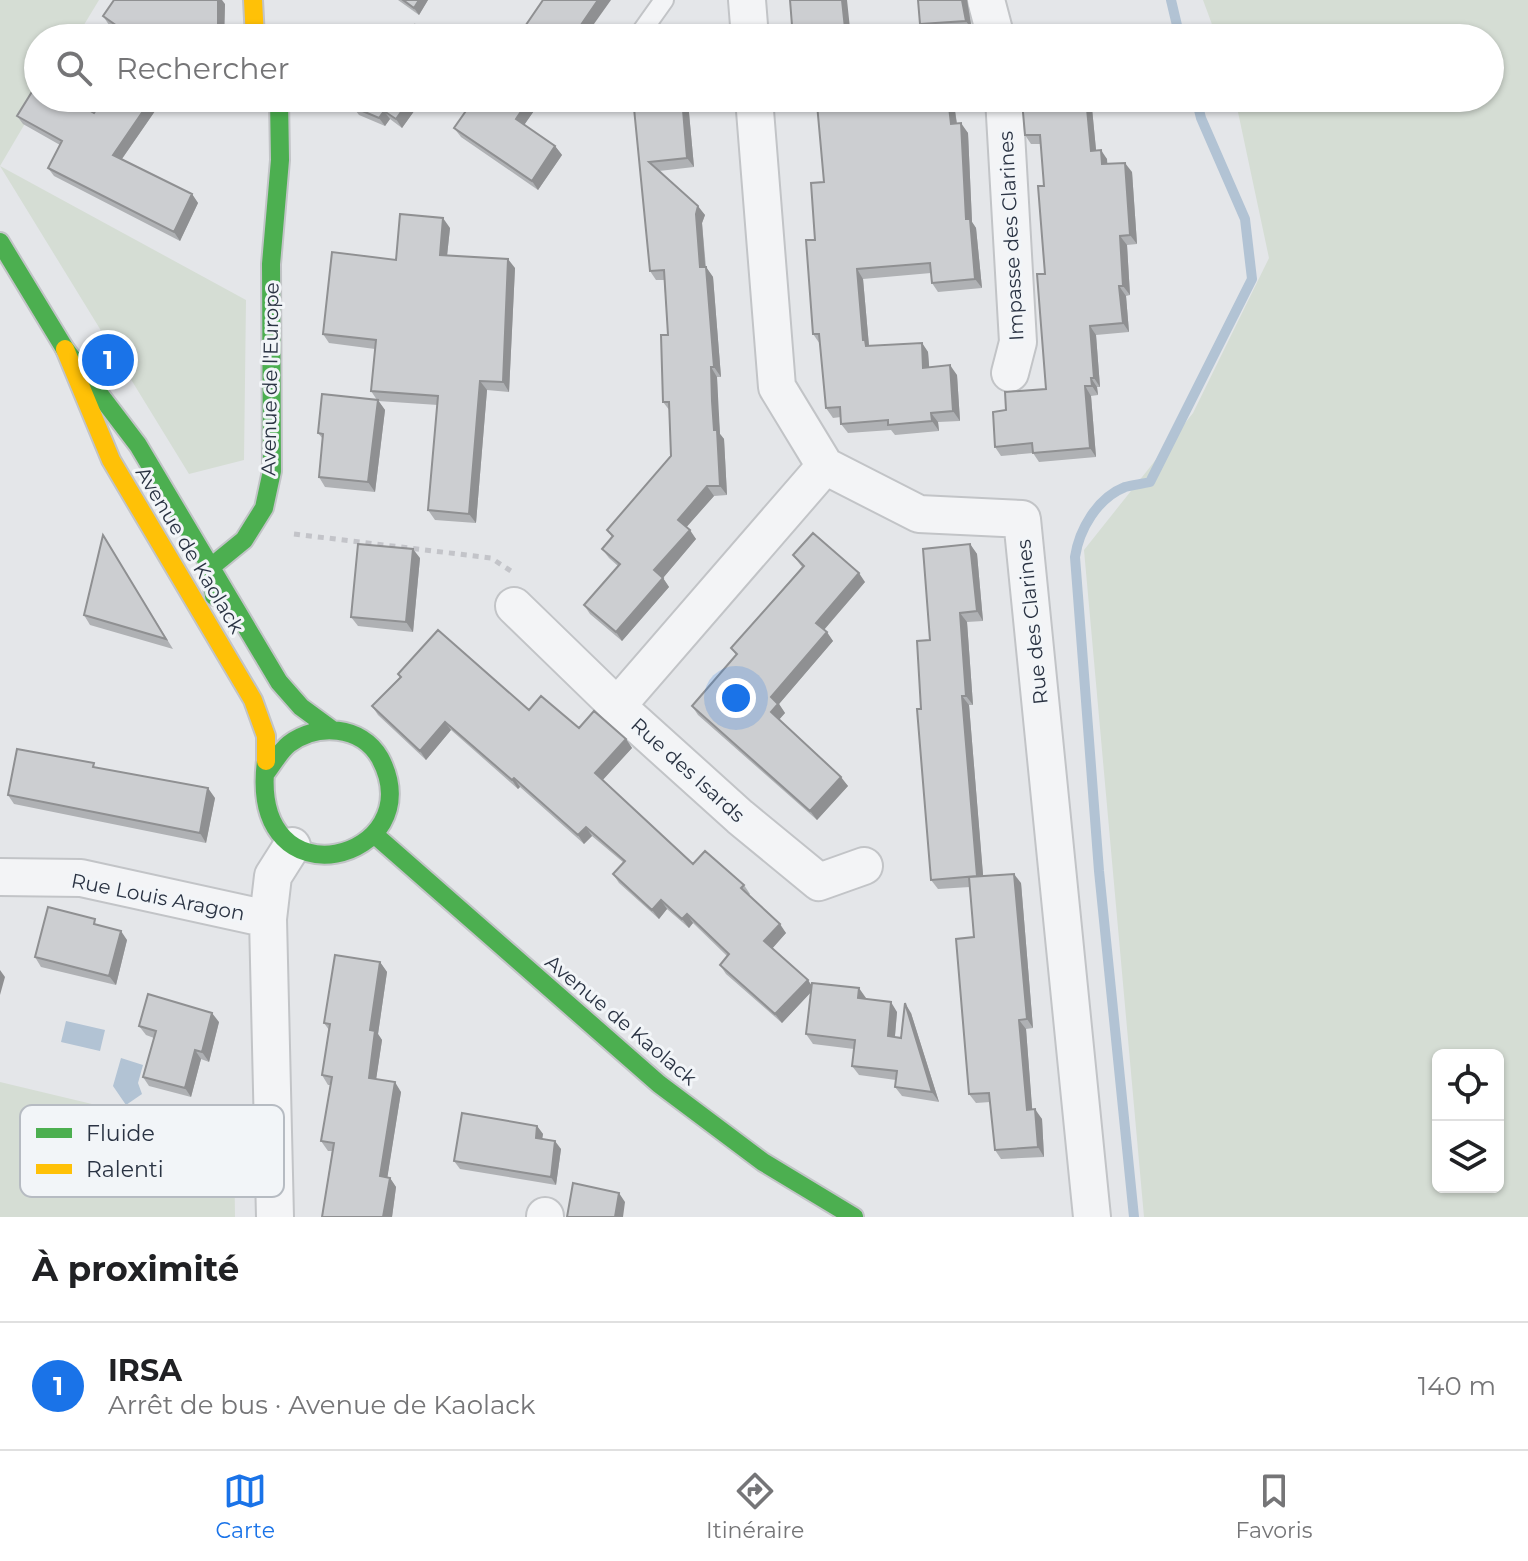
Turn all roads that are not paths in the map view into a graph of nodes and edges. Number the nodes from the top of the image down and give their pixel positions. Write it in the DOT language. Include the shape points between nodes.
graph roads {
  1 [pos="253,0"];
  2 [pos="664,0"];
  3 [pos="747,0"];
  4 [pos="986,0"];
  5 [pos="254,24"];
  6 [pos="647,24"];
  7 [pos="749,24"];
  8 [pos="992,24"];
  9 [pos="279,112"];
  10 [pos="755,112"];
  11 [pos="1005,112"];
  12 [pos="261,177"];
  13 [pos="0,242"];
  14 [pos="271,264"];
  15 [pos="65,349"];
  16 [pos="1010,373"];
  17 [pos="825,466"];
  18 [pos="211,567"];
  19 [pos="514,606"];
  20 [pos="219,642"];
  21 [pos="617,706"];
  22 [pos="331,729"];
  23 [pos="266,773"];
  24 [pos="375,835"];
  25 [pos="292,846"];
  26 [pos="864,866"];
  27 [pos="0,877"];
  28 [pos="268,919"];
  29 [pos="272,1105"];
  30 [pos="275,1197"];
  31 [pos="275,1217"];
  32 [pos="854,1217"];
  33 [pos="1092,1217"];
  1 -- 5 [label="street"];
  2 -- 6 [label="lane"];
  3 -- 7 [label="street"];
  4 -- 8 [label="street"];
  9 -- 14 [label="street, Avenue de l'Europe"];
  10 -- 17 [label="street" via="777,387"];
  11 -- 16 [label="street, Impasse des Clarines" via="1018,342"];
  12 -- 14 [label="street, Avenue de l'Europe"];
  13 -- 15 [label="street, Avenue de Kaolack"];
  14 -- 18 [label="street, Avenue de l'Europe" via="272,471 264,508 235,548"];
  15 -- 18 [label="street, Avenue de Kaolack" via="138,445"];
  15 -- 20 [label="street, Avenue de Kaolack" via="111,460"];
  17 -- 21 [label="street, Rue des Isards"];
  17 -- 33 [label="street, Rue des Clarines" via="919,514 1022,519"];
  18 -- 20 [label="street"];
  18 -- 22 [label="street, Avenue de Kaolack" via="279,682"];
  19 -- 21 [label="street"];
  20 -- 23 [label="street, Avenue de Kaolack" via="253,700 267,740"];
  21 -- 26 [label="street, Rue des Isards" via="819,882"];
  22 -- 23 [label="street" via="291,740"];
  22 -- 24 [label="street, Avenue de Kaolack" via="351,733 382,759 390,798"];
  23 -- 25 [label="street, Avenue de Kaolack" via="267,814"];
  24 -- 25 [label="street" via="335,855"];
  24 -- 32 [label="street, Avenue de Kaolack" via="659,1084 763,1162"];
  25 -- 28 [label="street" via="273,876"];
  27 -- 28 [label="street, Rue Louis Aragon" via="81,878"];
  28 -- 29 [label="street"];
  30 -- 31 [label="street"];
}
